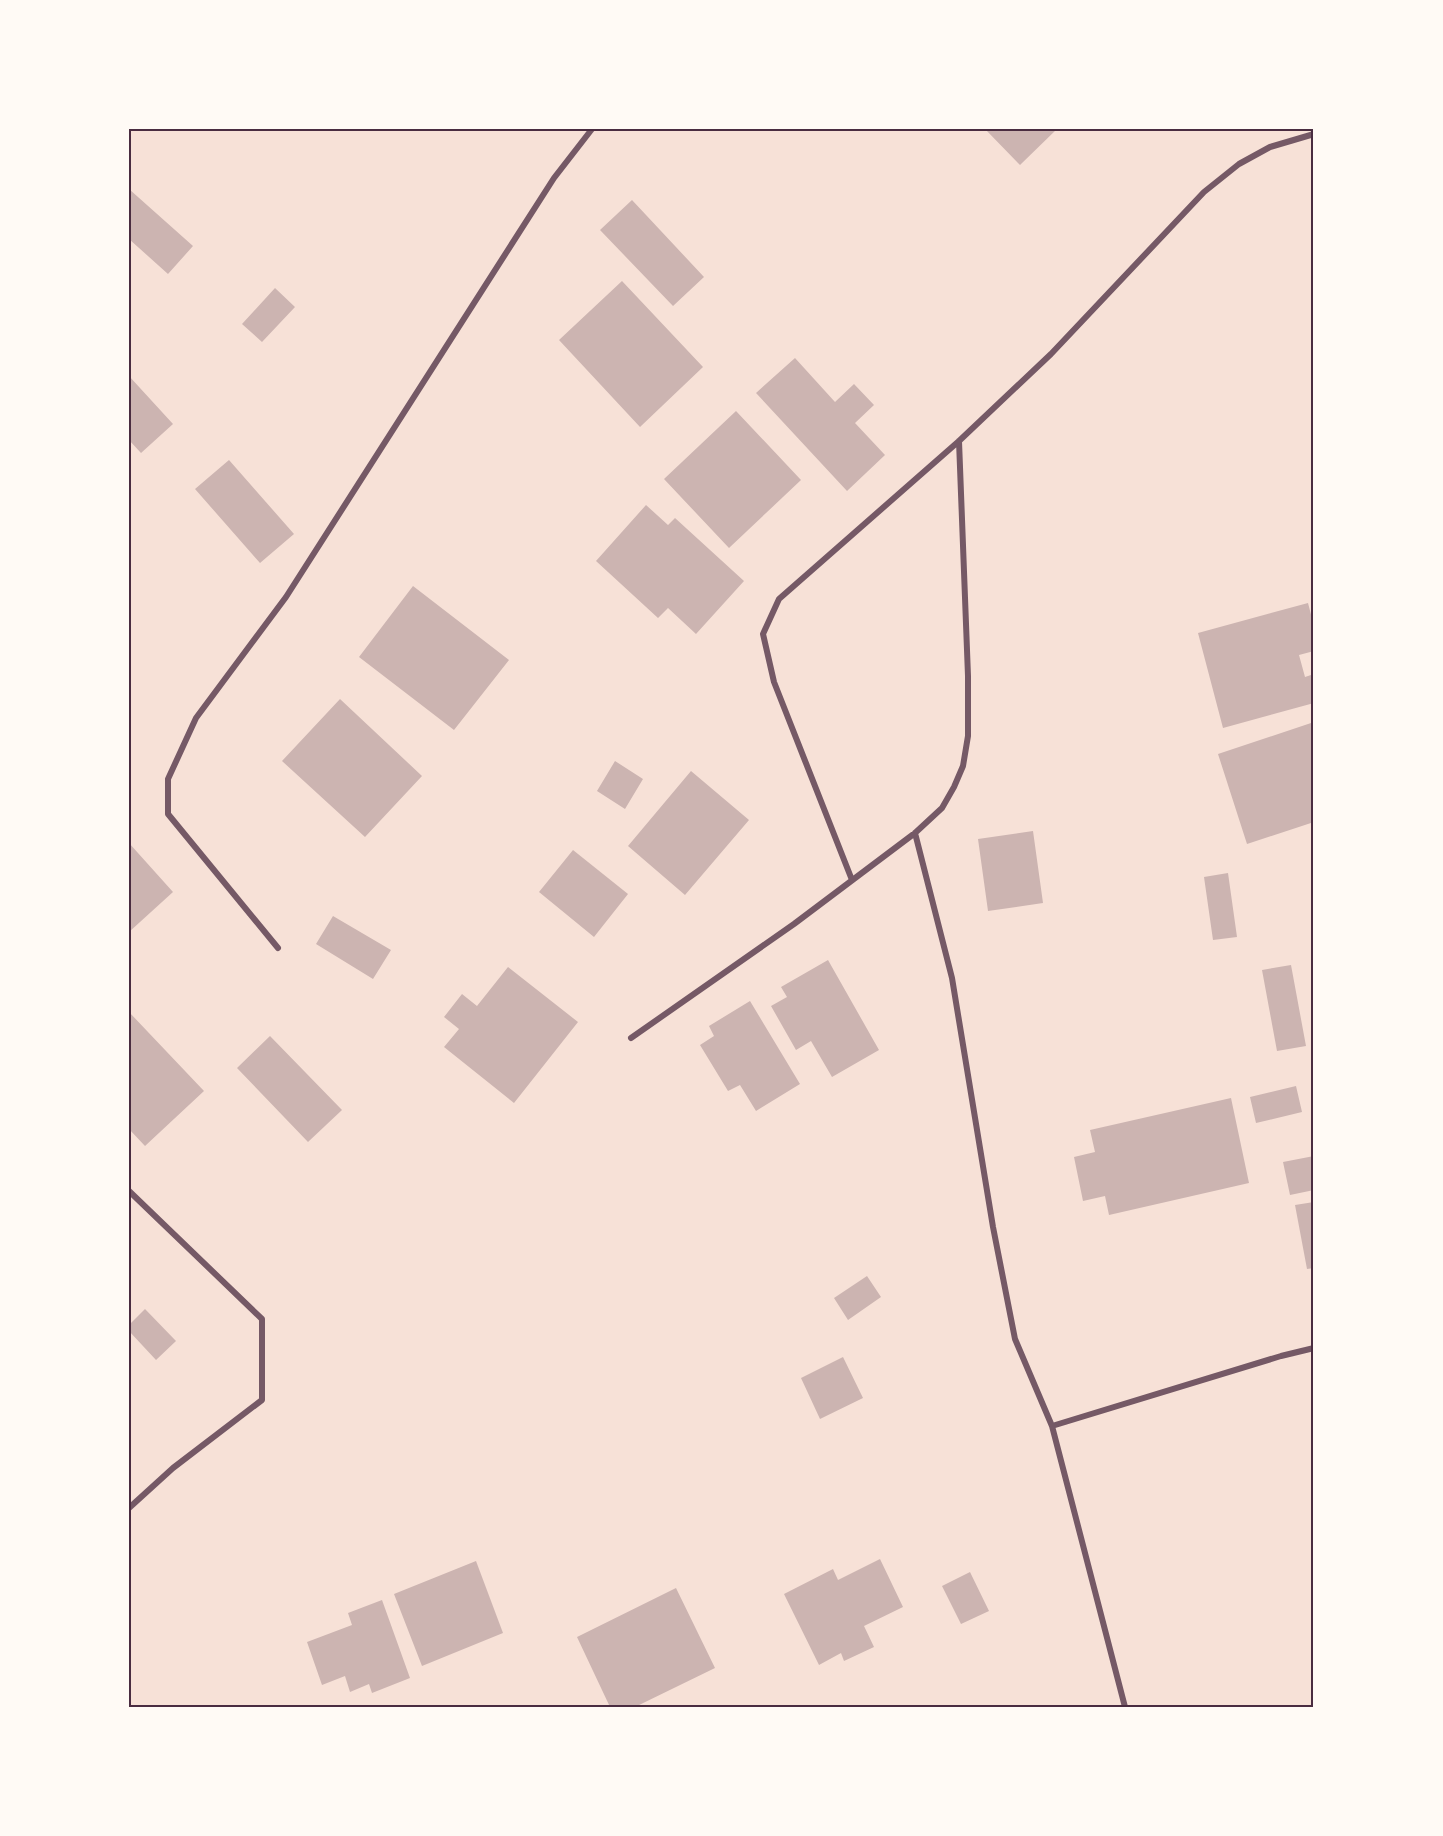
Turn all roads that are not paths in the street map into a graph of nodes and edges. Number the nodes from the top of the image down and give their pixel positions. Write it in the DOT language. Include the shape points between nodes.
graph roads {
  1 [pos="592,129"];
  2 [pos="1314,134"];
  3 [pos="959,441"];
  4 [pos="915,833"];
  5 [pos="852,880"];
  6 [pos="278,948"];
  7 [pos="631,1038"];
  8 [pos="129,1191"];
  9 [pos="1314,1348"];
  10 [pos="1052,1426"];
  11 [pos="129,1508"];
  12 [pos="1125,1707"];
  1 -- 6 [label="street" via="554,178 286,597 196,718 168,779 168,814"];
  2 -- 3 [label="street" via="1270,147 1239,164 1204,192 1051,354"];
  3 -- 4 [label="street" via="968,736 963,766 954,787 942,808"];
  3 -- 5 [label="street" via="779,599 763,634 774,682"];
  4 -- 5 [label="street"];
  4 -- 10 [label="street" via="952,978 1015,1338"];
  5 -- 7 [label="street"];
  8 -- 11 [label="street" via="262,1319 262,1400 173,1468"];
  9 -- 10 [label="street"];
  10 -- 12 [label="street"];
}
